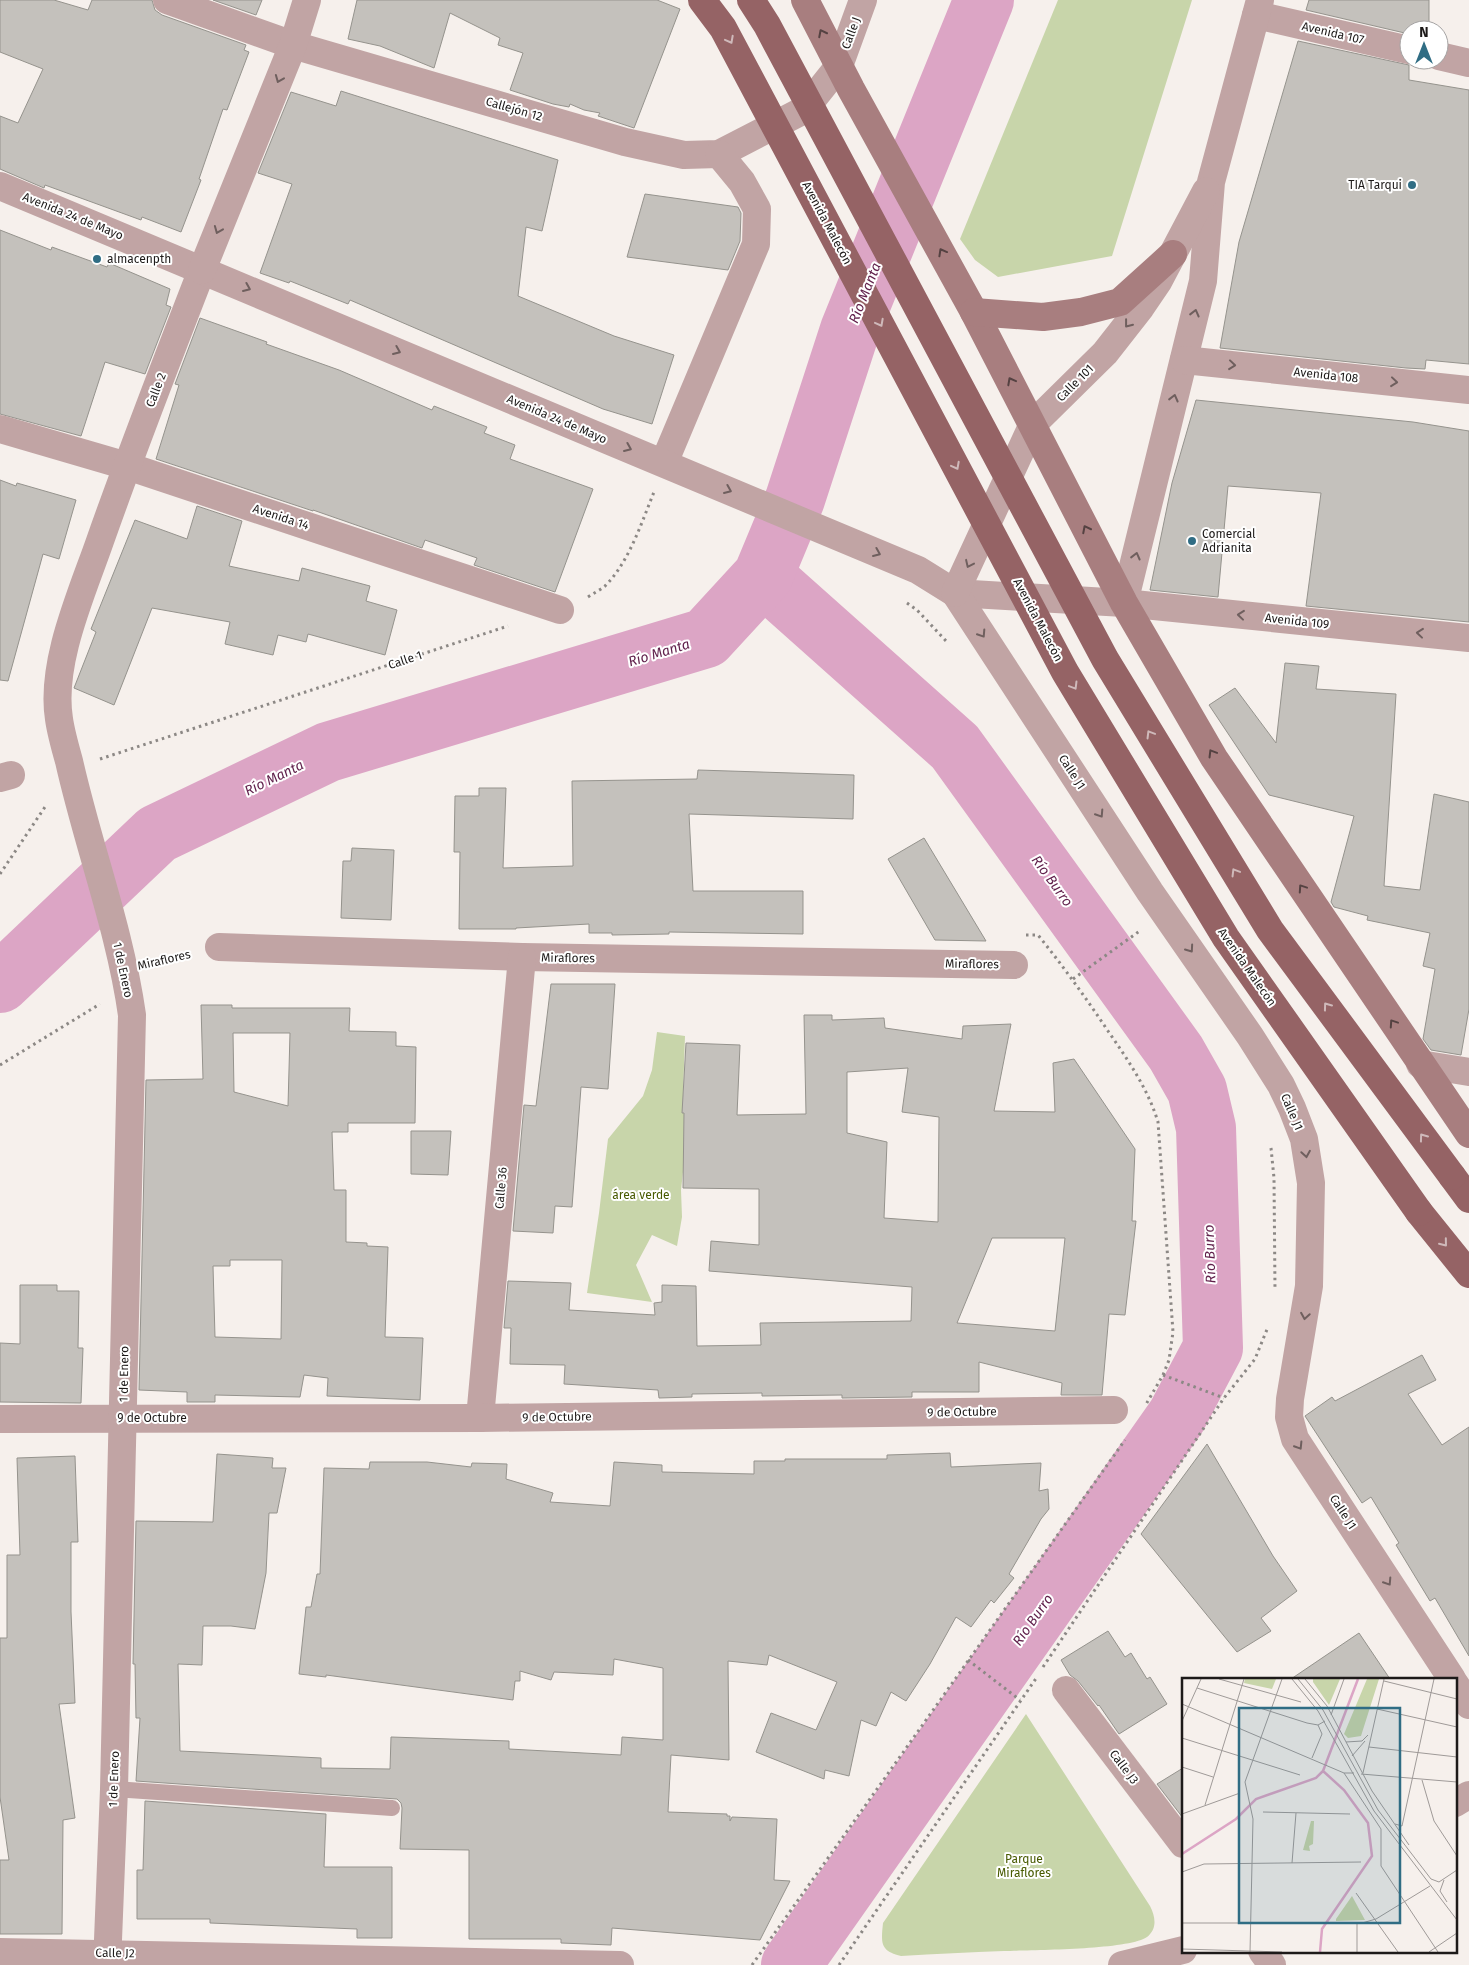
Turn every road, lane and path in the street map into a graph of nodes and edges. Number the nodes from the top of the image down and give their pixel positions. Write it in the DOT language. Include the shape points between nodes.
graph roads {
  1 [pos="167,0"];
  2 [pos="307,0"];
  3 [pos="702,0"];
  4 [pos="751,0"];
  5 [pos="805,0"];
  6 [pos="862,0"];
  7 [pos="1258,8"];
  8 [pos="293,45"];
  9 [pos="1399,47"];
  10 [pos="1449,58"];
  11 [pos="1469,63"];
  12 [pos="845,78"];
  13 [pos="719,154"];
  14 [pos="1210,182"];
  15 [pos="0,186"];
  16 [pos="1173,254"];
  17 [pos="202,270"];
  18 [pos="970,303"];
  19 [pos="1184,360"];
  20 [pos="1469,390"];
  21 [pos="1033,424"];
  22 [pos="0,429"];
  23 [pos="127,466"];
  24 [pos="674,467"];
  25 [pos="955,593"];
  26 [pos="902,599"];
  27 [pos="1124,604"];
  28 [pos="560,610"];
  29 [pos="512,625"];
  30 [pos="1469,638"];
  31 [pos="952,649"];
  32 [pos="73,779"];
  33 [pos="0,874"];
  34 [pos="1143,928"];
  35 [pos="218,947"];
  36 [pos="522,957"];
  37 [pos="1014,965"];
  38 [pos="123,968"];
  39 [pos="1073,979"];
  40 [pos="1420,1064"];
  41 [pos="0,1065"];
  42 [pos="1469,1072"];
  43 [pos="1469,1134"];
  44 [pos="1271,1144"];
  45 [pos="1469,1199"];
  46 [pos="1469,1274"];
  47 [pos="1274,1299"];
  48 [pos="1269,1326"];
  49 [pos="1163,1375"];
  50 [pos="1224,1398"];
  51 [pos="1144,1409"];
  52 [pos="1114,1410"];
  53 [pos="123,1418"];
  54 [pos="480,1418"];
  55 [pos="0,1419"];
  56 [pos="1129,1434"];
  57 [pos="968,1660"];
  58 [pos="1451,1678"];
  59 [pos="1456,1686"];
  60 [pos="1066,1690"];
  61 [pos="1020,1700"];
  62 [pos="1469,1705"];
  63 [pos="114,1789"];
  64 [pos="1469,1795"];
  65 [pos="1456,1802"];
  66 [pos="392,1808"];
  67 [pos="1182,1843"];
  68 [pos="1182,1950"];
  69 [pos="0,1952"];
  70 [pos="1263,1952"];
  71 [pos="107,1959"];
  72 [pos="620,1965"];
  73 [pos="752,1965"];
  74 [pos="839,1965"];
  75 [pos="1122,1965"];
  76 [pos="1272,1965"];
  1 -- 8 [label="street, Callejón 12"];
  2 -- 8 [label="street, Calle 2"];
  3 -- 46 [label="main road, Avenida Malecón, one-way, bridge" via="724,28 1065,672 1226,938 1420,1212"];
  45 -- 4 [label="main road, one-way, bridge" via="1270,930 1105,659"];
  12 -- 5 [label="main road, one-way"];
  6 -- 12 [label="street, Calle J"];
  7 -- 9 [label="street, Avenida 107"];
  7 -- 14 [label="street, Calle 101"];
  8 -- 13 [label="street, Callejón 12" via="625,142 684,155"];
  8 -- 17 [label="street, Calle 2, one-way"];
  10 -- 11 [label="street"];
  12 -- 13 [label="street, Callejón 12" via="804,110"];
  18 -- 12 [label="main road, one-way"];
  13 -- 24 [label="street" via="742,182 757,209 756,244"];
  14 -- 16 [label="street, Calle 101"];
  19 -- 14 [label="street, Calle 101, one-way" via="1203,281"];
  15 -- 17 [label="street, Avenida 24 de Mayo"];
  16 -- 18 [label="main road" via="1120,302 1081,312 1043,317"];
  16 -- 21 [label="street, Calle 101, one-way" via="1141,307 1105,353"];
  17 -- 23 [label="street, Calle 2"];
  17 -- 24 [label="street, Avenida 24 de Mayo, one-way"];
  21 -- 18 [label="main road, one-way"];
  19 -- 20 [label="street, Avenida 108, one-way"];
  27 -- 19 [label="street, Calle 101, one-way"];
  21 -- 25 [label="street, Calle 101, one-way"];
  27 -- 21 [label="main road, one-way"];
  22 -- 23 [label="street, Avenida 14"];
  23 -- 28 [label="street, Avenida 14"];
  23 -- 32 [label="street, Calle 2" via="71,622 58,680 59,718"];
  24 -- 25 [label="street, Avenida 24 de Mayo, one-way" via="918,570"];
  24 -- 28 [label="path" via="619,569 604,587"];
  25 -- 27 [label="street, Avenida 24 de Mayo"];
  25 -- 58 [label="street, Calle J1, one-way" via="1150,892 1250,1036 1292,1108 1304,1139 1311,1183 1309,1286 1290,1399 1289,1417 1295,1440"];
  26 -- 31 [label="path" via="917,610"];
  30 -- 27 [label="street, Avenida 109, one-way"];
  40 -- 27 [label="main road, one-way" via="1214,758"];
  29 -- 32 [label="path, Calle 1"];
  32 -- 33 [label="path"];
  32 -- 38 [label="street, 1 de Enero"];
  34 -- 39 [label="path"];
  35 -- 36 [label="street, Miraflores"];
  35 -- 38 [label="path, Miraflores"];
  36 -- 37 [label="street, Miraflores"];
  36 -- 54 [label="street, Calle 36"];
  37 -- 39 [label="path" via="1013,935 1038,935"];
  38 -- 41 [label="path, Miraflores"];
  38 -- 53 [label="street, 1 de Enero" via="132,1015"];
  39 -- 49 [label="path" via="1140,1080 1158,1122 1173,1332"];
  40 -- 42 [label="street"];
  40 -- 43 [label="main road"];
  44 -- 47 [label="path"];
  48 -- 50 [label="path" via="1255,1359"];
  49 -- 50 [label="path"];
  49 -- 51 [label="path"];
  50 -- 61 [label="path"];
  52 -- 54 [label="street, 9 de Octubre"];
  53 -- 54 [label="street, 9 de Octubre"];
  53 -- 55 [label="street, 9 de Octubre"];
  53 -- 63 [label="street, 1 de Enero"];
  56 -- 57 [label="path"];
  57 -- 61 [label="path"];
  57 -- 73 [label="path"];
  59 -- 62 [label="street"];
  60 -- 67 [label="street, Calle J3"];
  61 -- 74 [label="path"];
  63 -- 66 [label="lane"];
  63 -- 71 [label="street, 1 de Enero"];
  64 -- 65 [label="street"];
  68 -- 75 [label="street"];
  69 -- 71 [label="street, Calle J2"];
  70 -- 76 [label="street"];
  71 -- 72 [label="street, Calle J2"];
}
